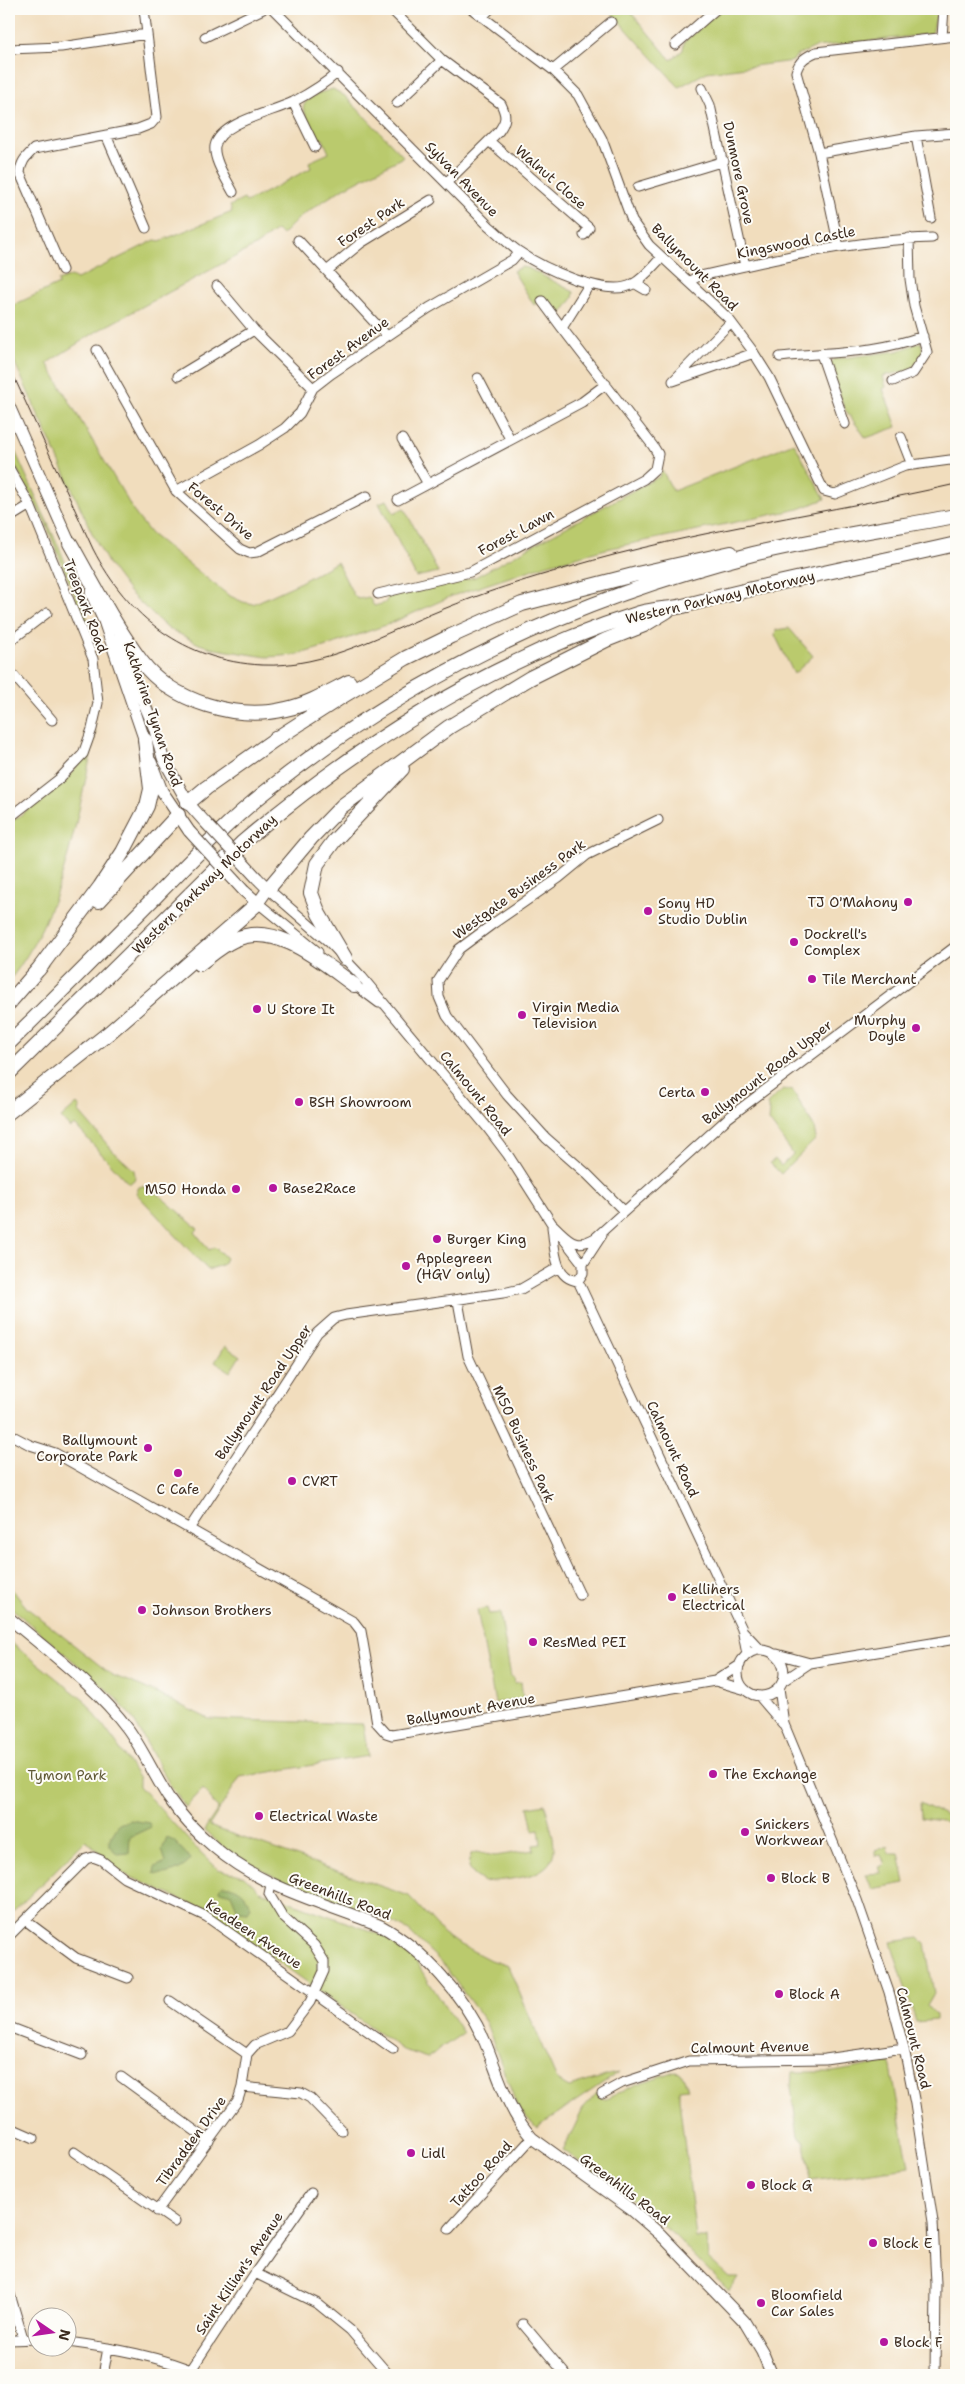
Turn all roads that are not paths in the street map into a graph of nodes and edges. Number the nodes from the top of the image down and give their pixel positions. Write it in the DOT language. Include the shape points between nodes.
graph roads {
  1 [pos="144,9"];
  2 [pos="263,9"];
  3 [pos="273,9"];
  4 [pos="390,9"];
  5 [pos="472,9"];
  6 [pos="490,9"];
  7 [pos="716,9"];
  8 [pos="944,9"];
  9 [pos="482,17"];
  10 [pos="611,22"];
  11 [pos="147,34"];
  12 [pos="956,36"];
  13 [pos="942,37"];
  14 [pos="205,38"];
  15 [pos="675,45"];
  16 [pos="9,49"];
  17 [pos="442,60"];
  18 [pos="553,70"];
  19 [pos="338,72"];
  20 [pos="702,88"];
  21 [pos="292,102"];
  22 [pos="397,103"];
  23 [pos="956,132"];
  24 [pos="106,135"];
  25 [pos="916,136"];
  26 [pos="488,141"];
  27 [pos="315,147"];
  28 [pos="819,153"];
  29 [pos="724,161"];
  30 [pos="447,182"];
  31 [pos="638,186"];
  32 [pos="233,192"];
  33 [pos="430,200"];
  34 [pos="931,218"];
  35 [pos="146,228"];
  36 [pos="584,236"];
  37 [pos="909,238"];
  38 [pos="932,238"];
  39 [pos="298,240"];
  40 [pos="839,247"];
  41 [pos="519,252"];
  42 [pos="662,257"];
  43 [pos="745,266"];
  44 [pos="62,270"];
  45 [pos="328,270"];
  46 [pos="690,281"];
  47 [pos="588,284"];
  48 [pos="634,284"];
  49 [pos="217,286"];
  50 [pos="646,290"];
  51 [pos="542,301"];
  52 [pos="731,322"];
  53 [pos="562,328"];
  54 [pos="254,330"];
  55 [pos="387,336"];
  56 [pos="923,336"];
  57 [pos="97,350"];
  58 [pos="754,353"];
  59 [pos="821,354"];
  60 [pos="780,357"];
  61 [pos="178,376"];
  62 [pos="478,378"];
  63 [pos="893,381"];
  64 [pos="606,384"];
  65 [pos="313,388"];
  66 [pos="9,406"];
  67 [pos="846,424"];
  68 [pos="901,437"];
  69 [pos="402,438"];
  70 [pos="510,439"];
  71 [pos="956,461"];
  72 [pos="912,465"];
  73 [pos="9,468"];
  74 [pos="428,484"];
  75 [pos="176,491"];
  76 [pos="367,496"];
  77 [pos="398,500"];
  78 [pos="30,505"];
  79 [pos="956,516"];
  80 [pos="9,518"];
  81 [pos="70,543"];
  82 [pos="956,544"];
  83 [pos="754,554"];
  84 [pos="378,594"];
  85 [pos="522,604"];
  86 [pos="669,609"];
  87 [pos="47,613"];
  88 [pos="104,621"];
  89 [pos="9,642"];
  90 [pos="9,670"];
  91 [pos="52,720"];
  92 [pos="145,740"];
  93 [pos="423,747"];
  94 [pos="188,803"];
  95 [pos="178,814"];
  96 [pos="9,818"];
  97 [pos="658,820"];
  98 [pos="268,889"];
  99 [pos="258,903"];
  100 [pos="956,946"];
  101 [pos="345,958"];
  102 [pos="38,970"];
  103 [pos="354,985"];
  104 [pos="146,1002"];
  105 [pos="9,1003"];
  106 [pos="387,1008"];
  107 [pos="9,1043"];
  108 [pos="9,1073"];
  109 [pos="9,1112"];
  110 [pos="624,1211"];
  111 [pos="552,1224"];
  112 [pos="604,1231"];
  113 [pos="583,1264"];
  114 [pos="559,1267"];
  115 [pos="578,1281"];
  116 [pos="458,1301"];
  117 [pos="9,1434"];
  118 [pos="189,1529"];
  119 [pos="580,1595"];
  120 [pos="9,1618"];
  121 [pos="742,1629"];
  122 [pos="956,1639"];
  123 [pos="760,1649"];
  124 [pos="747,1654"];
  125 [pos="775,1654"];
  126 [pos="810,1663"];
  127 [pos="740,1665"];
  128 [pos="715,1681"];
  129 [pos="781,1684"];
  130 [pos="746,1690"];
  131 [pos="759,1696"];
  132 [pos="784,1724"];
  133 [pos="271,1885"];
  134 [pos="25,1920"];
  135 [pos="9,1936"];
  136 [pos="128,1978"];
  137 [pos="314,1992"];
  138 [pos="170,2001"];
  139 [pos="9,2027"];
  140 [pos="904,2048"];
  141 [pos="393,2049"];
  142 [pos="247,2054"];
  143 [pos="82,2055"];
  144 [pos="121,2077"];
  145 [pos="242,2087"];
  146 [pos="602,2094"];
  147 [pos="9,2127"];
  148 [pos="342,2131"];
  149 [pos="34,2138"];
  150 [pos="532,2138"];
  151 [pos="209,2141"];
  152 [pos="74,2152"];
  153 [pos="311,2193"];
  154 [pos="157,2211"];
  155 [pos="175,2222"];
  156 [pos="450,2229"];
  157 [pos="255,2272"];
  158 [pos="9,2291"];
  159 [pos="523,2324"];
  160 [pos="23,2338"];
  161 [pos="28,2338"];
  162 [pos="9,2340"];
  163 [pos="78,2344"];
  164 [pos="108,2348"];
  165 [pos="191,2370"];
  166 [pos="103,2375"];
  167 [pos="203,2375"];
  168 [pos="389,2375"];
  169 [pos="566,2375"];
  170 [pos="772,2375"];
  171 [pos="935,2375"];
  1 -- 11 [label="street"];
  2 -- 14 [label="street"];
  3 -- 19 [label="street, Sylvan Avenue"];
  4 -- 17 [label="street"];
  5 -- 9 [label="street, Ballymount Road"];
  6 -- 9 [label="street"];
  7 -- 15 [label="street"];
  8 -- 13 [label="street"];
  9 -- 18 [label="street, Ballymount Road"];
  10 -- 18 [label="street"];
  11 -- 16 [label="street" via="61,47"];
  11 -- 24 [label="street" via="157,117 151,124"];
  12 -- 13 [label="street"];
  13 -- 28 [label="street" via="816,52 806,56 798,64 796,72"];
  17 -- 22 [label="street"];
  17 -- 26 [label="street" via="501,104 506,113 505,121"];
  18 -- 42 [label="street, Ballymount Road" via="578,96 602,139 632,221"];
  19 -- 21 [label="street" via="329,81"];
  19 -- 30 [label="street, Sylvan Avenue"];
  20 -- 29 [label="street, Dunmore Grove"];
  21 -- 27 [label="street"];
  21 -- 32 [label="street" via="230,127 218,137 216,155"];
  23 -- 25 [label="street"];
  24 -- 35 [label="street"];
  24 -- 44 [label="street" via="34,149 21,165 20,172"];
  25 -- 28 [label="street"];
  25 -- 34 [label="street"];
  26 -- 30 [label="street"];
  26 -- 36 [label="street, Walnut Close" via="589,228"];
  28 -- 40 [label="street"];
  29 -- 31 [label="street"];
  29 -- 43 [label="street, Dunmore Grove"];
  30 -- 41 [label="street, Sylvan Avenue"];
  33 -- 45 [label="street, Forest Park" via="361,243"];
  37 -- 38 [label="street, Kingswood Castle"];
  37 -- 40 [label="street, Kingswood Castle"];
  37 -- 56 [label="street" via="910,279"];
  39 -- 45 [label="street"];
  40 -- 43 [label="street, Kingswood Castle"];
  41 -- 47 [label="street, Sylvan Avenue"];
  41 -- 55 [label="street, Forest Avenue" via="512,260"];
  42 -- 46 [label="street, Ballymount Road"];
  42 -- 48 [label="street"];
  43 -- 46 [label="street, Kingswood Castle"];
  45 -- 55 [label="street"];
  46 -- 52 [label="street, Ballymount Road"];
  47 -- 48 [label="street, Sylvan Avenue" via="624,287"];
  47 -- 53 [label="street"];
  48 -- 50 [label="street"];
  49 -- 54 [label="street"];
  51 -- 53 [label="street"];
  52 -- 58 [label="street, Ballymount Road"];
  52 -- 58 [label="street" via="670,382"];
  53 -- 64 [label="street"];
  54 -- 61 [label="street"];
  54 -- 65 [label="street"];
  55 -- 65 [label="street, Forest Avenue"];
  56 -- 59 [label="street" via="895,346"];
  56 -- 63 [label="street" via="927,352 922,362 913,373"];
  57 -- 75 [label="street, Forest Drive"];
  58 -- 72 [label="street, Ballymount Road" via="824,490 835,494"];
  59 -- 60 [label="street"];
  59 -- 67 [label="street"];
  62 -- 70 [label="street"];
  64 -- 70 [label="street" via="582,402"];
  64 -- 84 [label="street, Forest Lawn" via="654,446 658,454 655,469 644,479 470,572"];
  65 -- 75 [label="street, Forest Avenue" via="300,413 285,428"];
  66 -- 81 [label="main road, Katharine Tynan Road"];
  68 -- 72 [label="street"];
  69 -- 74 [label="street"];
  70 -- 74 [label="street"];
  71 -- 72 [label="street, Ballymount Road"];
  73 -- 78 [label="street, Treepark Road"];
  74 -- 77 [label="street"];
  75 -- 76 [label="street, Forest Drive" via="234,544 249,553 257,552"];
  78 -- 80 [label="street"];
  78 -- 96 [label="street, Treepark Road" via="93,659 97,711 82,754 59,779"];
  79 -- 83 [label="highway, Western Parkway Motorway"];
  81 -- 85 [label="highway" via="141,661 182,694 235,711 277,711 307,704 454,629"];
  81 -- 88 [label="main road, Katharine Tynan Road"];
  82 -- 86 [label="highway, Western Parkway Motorway"];
  83 -- 85 [label="highway" via="726,553"];
  83 -- 107 [label="highway, Western Parkway Motorway" via="674,577 559,617 430,679 366,718 273,786 224,827"];
  85 -- 94 [label="highway" via="406,658 371,678 274,740"];
  86 -- 93 [label="highway" via="644,625 530,678 476,709"];
  86 -- 108 [label="highway, Western Parkway Motorway" via="643,612 614,622 519,661 387,734 326,776 243,842"];
  87 -- 89 [label="street"];
  88 -- 92 [label="main road, Katharine Tynan Road"];
  88 -- 94 [label="main road, Katharine Tynan Road" via="120,644 163,758"];
  90 -- 91 [label="street"];
  92 -- 95 [label="main road, Katharine Tynan Road" via="162,791"];
  92 -- 102 [label="highway" via="151,789 147,806 100,887"];
  93 -- 98 [label="highway" via="342,806"];
  93 -- 101 [label="highway" via="334,841 317,864 311,893 319,914"];
  94 -- 95 [label="main road"];
  94 -- 98 [label="main road, Katharine Tynan Road, bridge"];
  95 -- 99 [label="main road, Katharine Tynan Road, bridge" via="188,831"];
  95 -- 102 [label="highway"];
  97 -- 110 [label="street, Westgate Business Park" via="587,855 458,949 438,981 439,997 447,1016 507,1095 546,1138"];
  98 -- 99 [label="main road"];
  98 -- 101 [label="street, Calmount Road"];
  99 -- 103 [label="street, Calmount Road"];
  99 -- 104 [label="highway"];
  100 -- 110 [label="street, Ballymount Road Upper" via="728,1118"];
  101 -- 106 [label="street, Calmount Road"];
  102 -- 105 [label="highway"];
  103 -- 104 [label="highway" via="291,944 265,936 249,936 234,940"];
  103 -- 106 [label="street, Calmount Road"];
  104 -- 109 [label="highway"];
  106 -- 111 [label="street, Calmount Road" via="503,1148"];
  110 -- 112 [label="street, Ballymount Road Upper"];
  111 -- 112 [label="street, Ballymount Road Upper" via="568,1238 582,1244"];
  111 -- 113 [label="street, Calmount Road"];
  111 -- 114 [label="street, Calmount Road"];
  112 -- 113 [label="street, Ballymount Road Upper"];
  113 -- 115 [label="street, Ballymount Road Upper" via="583,1273"];
  114 -- 115 [label="street" via="566,1278"];
  114 -- 116 [label="street, Ballymount Road Upper" via="521,1289"];
  115 -- 121 [label="street, Calmount Road"];
  116 -- 118 [label="street, Ballymount Road Upper" via="346,1315 326,1324"];
  116 -- 119 [label="street, M50 Business Park" via="468,1356"];
  117 -- 118 [label="street" via="30,1446 55,1453"];
  118 -- 128 [label="street, Ballymount Avenue" via="354,1622 361,1631 377,1723 392,1735"];
  120 -- 133 [label="main road, Greenhills Road" via="115,1713 139,1745 169,1798 197,1832 242,1869"];
  121 -- 123 [label="street, Calmount Road"];
  121 -- 124 [label="street, Calmount Road"];
  122 -- 126 [label="street"];
  123 -- 124 [label="street"];
  123 -- 125 [label="street"];
  124 -- 127 [label="street"];
  125 -- 126 [label="street"];
  125 -- 129 [label="street" via="784,1666"];
  126 -- 129 [label="street"];
  127 -- 128 [label="street, Ballymount Avenue"];
  127 -- 130 [label="street" via="739,1679"];
  128 -- 130 [label="street, Ballymount Avenue"];
  129 -- 131 [label="street" via="767,1695"];
  129 -- 132 [label="street, Calmount Road"];
  130 -- 131 [label="street"];
  131 -- 132 [label="street, Calmount Road"];
  132 -- 140 [label="street, Calmount Road" via="857,1900 889,1992"];
  133 -- 137 [label="street" via="269,1894 283,1917 314,1945 324,1961 324,1971"];
  133 -- 150 [label="main road, Greenhills Road" via="381,1926 422,1956 443,1979 477,2027 510,2108"];
  134 -- 135 [label="street"];
  134 -- 136 [label="street" via="76,1958"];
  134 -- 137 [label="street, Keadeen Avenue" via="86,1858 93,1857 124,1878 207,1917"];
  137 -- 141 [label="street, Keadeen Avenue"];
  137 -- 142 [label="street" via="288,2031 255,2045"];
  138 -- 142 [label="street"];
  139 -- 143 [label="street"];
  140 -- 146 [label="street, Calmount Avenue" via="825,2059 689,2061 628,2081"];
  140 -- 171 [label="street, Calmount Road" via="933,2222"];
  142 -- 145 [label="street, Tibradden Drive"];
  144 -- 151 [label="street"];
  145 -- 148 [label="street" via="301,2094 310,2098"];
  145 -- 151 [label="street, Tibradden Drive" via="238,2100"];
  147 -- 149 [label="street"];
  150 -- 156 [label="street, Tattoo Road"];
  150 -- 170 [label="main road, Greenhills Road" via="662,2235 744,2321"];
  151 -- 154 [label="street, Tibradden Drive"];
  152 -- 154 [label="street"];
  153 -- 157 [label="street, Saint Killian's Avenue"];
  154 -- 155 [label="street"];
  157 -- 165 [label="street, Saint Killian's Avenue"];
  157 -- 168 [label="street" via="318,2304 350,2330"];
  158 -- 160 [label="street"];
  159 -- 169 [label="street"];
  160 -- 161 [label="street"];
  160 -- 162 [label="street"];
  163 -- 164 [label="street"];
  164 -- 165 [label="street"];
  164 -- 166 [label="street"];
  165 -- 167 [label="street"];
}
